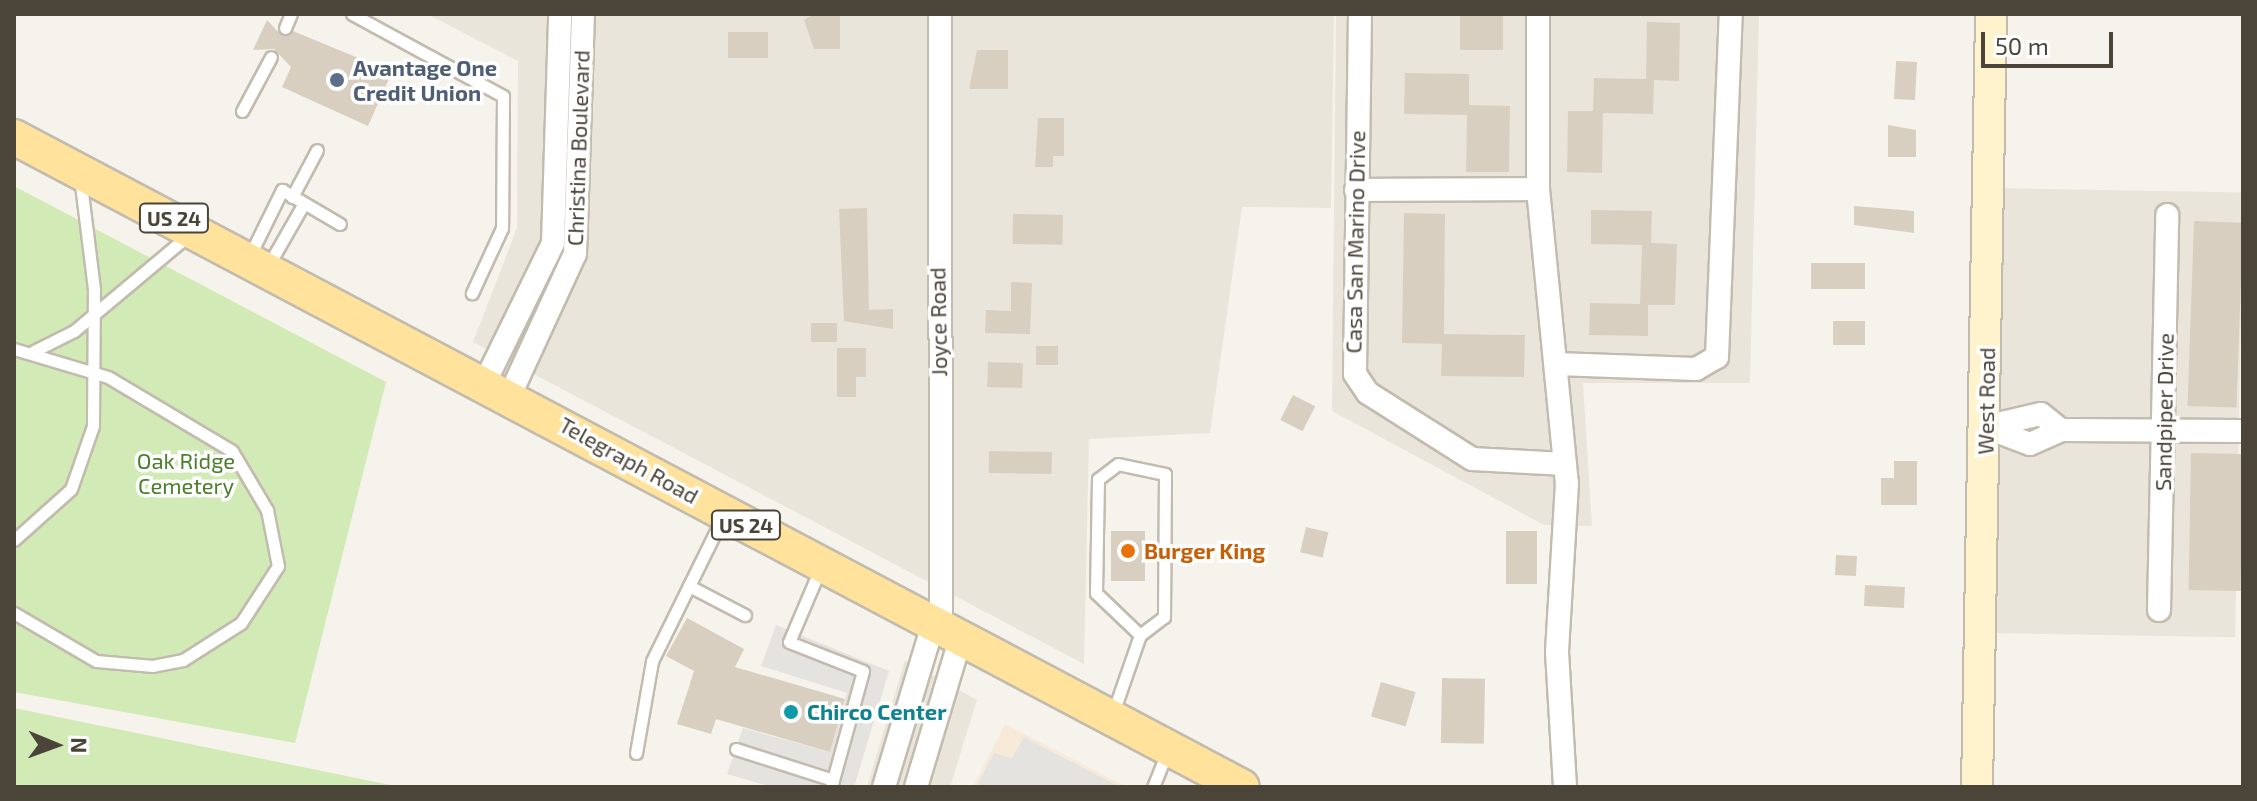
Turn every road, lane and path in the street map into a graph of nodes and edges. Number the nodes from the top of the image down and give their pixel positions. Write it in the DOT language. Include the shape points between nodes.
graph roads {
  1 [pos="291,14"];
  2 [pos="352,14"];
  3 [pos="560,14"];
  4 [pos="583,14"];
  5 [pos="940,14"];
  6 [pos="1360,14"];
  7 [pos="1538,14"];
  8 [pos="1731,14"];
  9 [pos="1991,14"];
  10 [pos="285,28"];
  11 [pos="271,57"];
  12 [pos="570,92"];
  13 [pos="242,111"];
  14 [pos="14,137"];
  15 [pos="317,150"];
  16 [pos="79,169"];
  17 [pos="1538,189"];
  18 [pos="1356,190"];
  19 [pos="292,197"];
  20 [pos="2167,215"];
  21 [pos="340,224"];
  22 [pos="196,229"];
  23 [pos="258,262"];
  24 [pos="543,272"];
  25 [pos="566,281"];
  26 [pos="472,293"];
  27 [pos="92,315"];
  28 [pos="14,349"];
  29 [pos="34,351"];
  30 [pos="1557,364"];
  31 [pos="88,372"];
  32 [pos="498,389"];
  33 [pos="1985,427"];
  34 [pos="2243,431"];
  35 [pos="2164,432"];
  36 [pos="1565,464"];
  37 [pos="725,513"];
  38 [pos="14,540"];
  39 [pos="821,565"];
  40 [pos="689,586"];
  41 [pos="2159,610"];
  42 [pos="14,613"];
  43 [pos="745,615"];
  44 [pos="945,632"];
  45 [pos="1140,635"];
  46 [pos="1111,717"];
  47 [pos="1169,747"];
  48 [pos="736,749"];
  49 [pos="636,753"];
  50 [pos="1210,779"];
  51 [pos="832,783"];
  52 [pos="884,787"];
  53 [pos="916,787"];
  54 [pos="1153,787"];
  55 [pos="1242,787"];
  56 [pos="1565,787"];
  57 [pos="1977,787"];
  1 -- 10 [label="lane"];
  2 -- 26 [label="lane" via="503,96 502,228"];
  3 -- 12 [label="street, Christina Boulevard"];
  4 -- 12 [label="street, Christina Boulevard"];
  5 -- 44 [label="street, Joyce Road"];
  6 -- 18 [label="street, Casa San Marino Drive"];
  7 -- 17 [label="street"];
  8 -- 30 [label="street" via="1717,357 1696,369"];
  9 -- 33 [label="street, West Road"];
  11 -- 13 [label="lane"];
  12 -- 24 [label="street, Christina Boulevard" via="555,223"];
  12 -- 25 [label="street, Christina Boulevard" via="579,222"];
  14 -- 16 [label="main road, Telegraph Road / US 24"];
  15 -- 19 [label="lane"];
  16 -- 22 [label="main road, Telegraph Road / US 24"];
  16 -- 27 [label="lane"];
  17 -- 18 [label="street"];
  17 -- 30 [label="street"];
  18 -- 36 [label="street, Casa San Marino Drive" via="1353,360 1361,386 1472,459"];
  19 -- 21 [label="lane"];
  19 -- 23 [label="lane"];
  19 -- 23 [label="lane"];
  20 -- 35 [label="street, Sandpiper Drive"];
  22 -- 23 [label="main road, Telegraph Road / US 24"];
  22 -- 27 [label="lane"];
  23 -- 32 [label="main road, Telegraph Road / US 24"];
  24 -- 25 [label="street, Christina Boulevard"];
  24 -- 32 [label="street, Christina Boulevard"];
  25 -- 32 [label="street, Christina Boulevard"];
  27 -- 29 [label="lane"];
  27 -- 31 [label="lane"];
  28 -- 29 [label="lane"];
  29 -- 31 [label="lane"];
  30 -- 36 [label="street"];
  31 -- 38 [label="lane" via="93,426 71,489"];
  31 -- 42 [label="lane" via="175,413 232,451 267,510 278,566 241,623 183,660 153,666 96,661"];
  32 -- 37 [label="main road, Telegraph Road / US 24"];
  33 -- 35 [label="street" via="2041,414 2061,430"];
  33 -- 57 [label="street, West Road"];
  34 -- 35 [label="street"];
  35 -- 41 [label="street, Sandpiper Drive"];
  36 -- 56 [label="street" via="1557,652"];
  37 -- 39 [label="main road, Telegraph Road / US 24"];
  37 -- 40 [label="lane"];
  39 -- 44 [label="main road, Telegraph Road / US 24"];
  39 -- 51 [label="lane" via="789,642 863,671"];
  40 -- 43 [label="lane"];
  40 -- 49 [label="lane" via="652,661"];
  44 -- 46 [label="main road, Telegraph Road / US 24"];
  44 -- 52 [label="street"];
  44 -- 53 [label="street"];
  45 -- 45 [label="lane" via="1164,617 1165,474 1118,464 1098,479 1096,593"];
  45 -- 46 [label="lane"];
  46 -- 47 [label="main road, Telegraph Road / US 24"];
  47 -- 50 [label="main road, Telegraph Road / US 24"];
  47 -- 54 [label="lane"];
  48 -- 51 [label="lane"];
  50 -- 55 [label="main road, Telegraph Road / US 24"];
}
